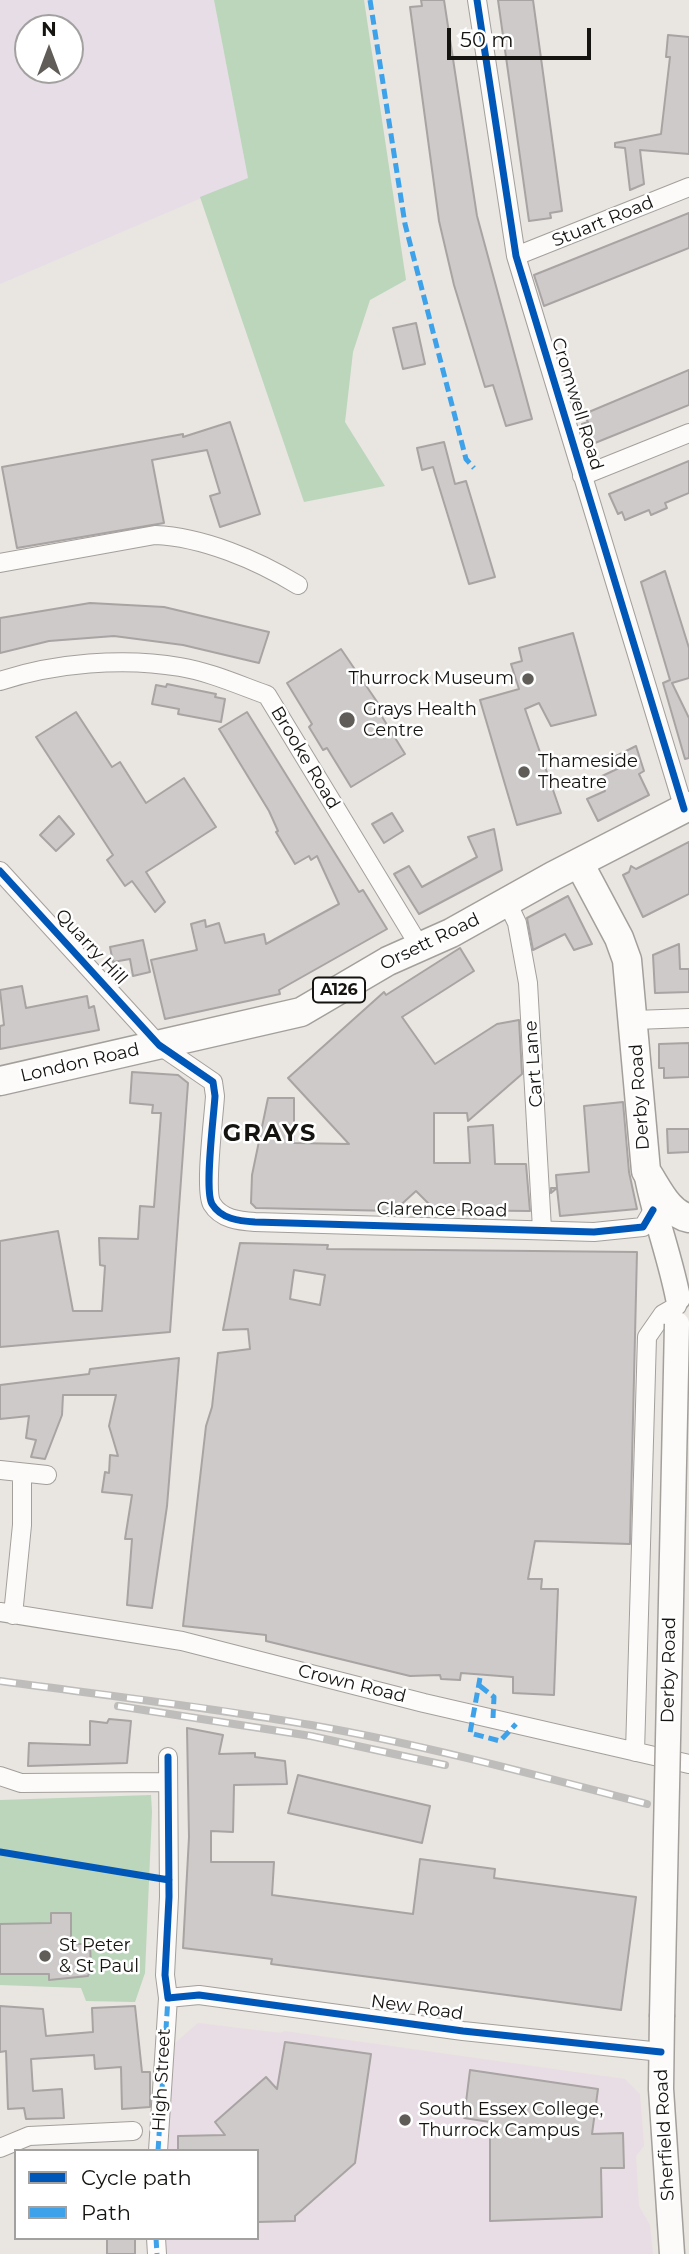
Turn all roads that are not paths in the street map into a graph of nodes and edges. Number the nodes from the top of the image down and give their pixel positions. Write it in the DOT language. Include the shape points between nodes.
graph roads {
  1 [pos="477,0"];
  2 [pos="689,187"];
  3 [pos="516,256"];
  4 [pos="689,433"];
  5 [pos="582,476"];
  6 [pos="0,563"];
  7 [pos="298,585"];
  8 [pos="0,681"];
  9 [pos="687,808"];
  10 [pos="579,863"];
  11 [pos="0,871"];
  12 [pos="507,902"];
  13 [pos="419,947"];
  14 [pos="689,1018"];
  15 [pos="635,1020"];
  16 [pos="168,1051"];
  17 [pos="0,1081"];
  18 [pos="646,1171"];
  19 [pos="653,1210"];
  20 [pos="689,1218"];
  21 [pos="542,1229"];
  22 [pos="689,1259"];
  23 [pos="678,1309"];
  24 [pos="0,1470"];
  25 [pos="22,1472"];
  26 [pos="47,1475"];
  27 [pos="6,1613"];
  28 [pos="635,1752"];
  29 [pos="168,1757"];
  30 [pos="0,1761"];
  31 [pos="689,1764"];
  32 [pos="0,1776"];
  33 [pos="167,1782"];
  34 [pos="21,1783"];
  35 [pos="168,1998"];
  36 [pos="662,2017"];
  37 [pos="661,2053"];
  38 [pos="133,2131"];
  39 [pos="2,2145"];
  40 [pos="158,2149"];
  41 [pos="672,2254"];
  1 -- 3 [label="street, Cromwell Road"];
  2 -- 3 [label="street, Stuart Road"];
  3 -- 5 [label="street, Cromwell Road"];
  4 -- 5 [label="street"];
  5 -- 9 [label="street, Cromwell Road"];
  6 -- 7 [label="street" via="155,535 175,536 267,567"];
  8 -- 13 [label="street, Brooke Road" via="69,667 127,663 181,667 267,695"];
  9 -- 10 [label="main road, Orsett Road / A126"];
  10 -- 12 [label="main road, Orsett Road / A126"];
  10 -- 15 [label="main road, Derby Road" via="623,949"];
  11 -- 16 [label="street, Quarry Hill"];
  12 -- 13 [label="main road, Orsett Road / A126"];
  12 -- 21 [label="street, Cart Lane" via="517,923 528,982"];
  13 -- 16 [label="main road, Orsett Road / A126" via="290,1017"];
  14 -- 15 [label="street"];
  15 -- 18 [label="main road, Derby Road"];
  16 -- 17 [label="main road, London Road / A126"];
  16 -- 21 [label="street, Clarence Road" via="213,1082 209,1183 211,1202 221,1214 255,1222"];
  18 -- 19 [label="main road, Derby Road"];
  18 -- 20 [label="main road" via="672,1208"];
  19 -- 21 [label="street, Clarence Road" via="643,1227 594,1232"];
  19 -- 23 [label="main road, Derby Road" via="669,1250"];
  22 -- 23 [label="main road, Derby Road"];
  23 -- 28 [label="street" via="663,1314 647,1337"];
  23 -- 36 [label="main road, Derby Road, bridge"];
  24 -- 25 [label="street"];
  25 -- 26 [label="street"];
  25 -- 27 [label="street, Crown Road" via="22,1525"];
  27 -- 28 [label="street, Crown Road" via="182,1641"];
  28 -- 31 [label="street, Crown Road"];
  29 -- 33 [label="street, High Street"];
  30 -- 34 [label="street"];
  32 -- 34 [label="street"];
  33 -- 34 [label="street"];
  33 -- 35 [label="street, High Street"];
  35 -- 37 [label="street, New Road" via="199,1995"];
  35 -- 40 [label="street, High Street"];
  36 -- 37 [label="main road, Sherfield Road"];
  37 -- 41 [label="main road, Sherfield Road"];
  38 -- 39 [label="street" via="29,2136"];
}
